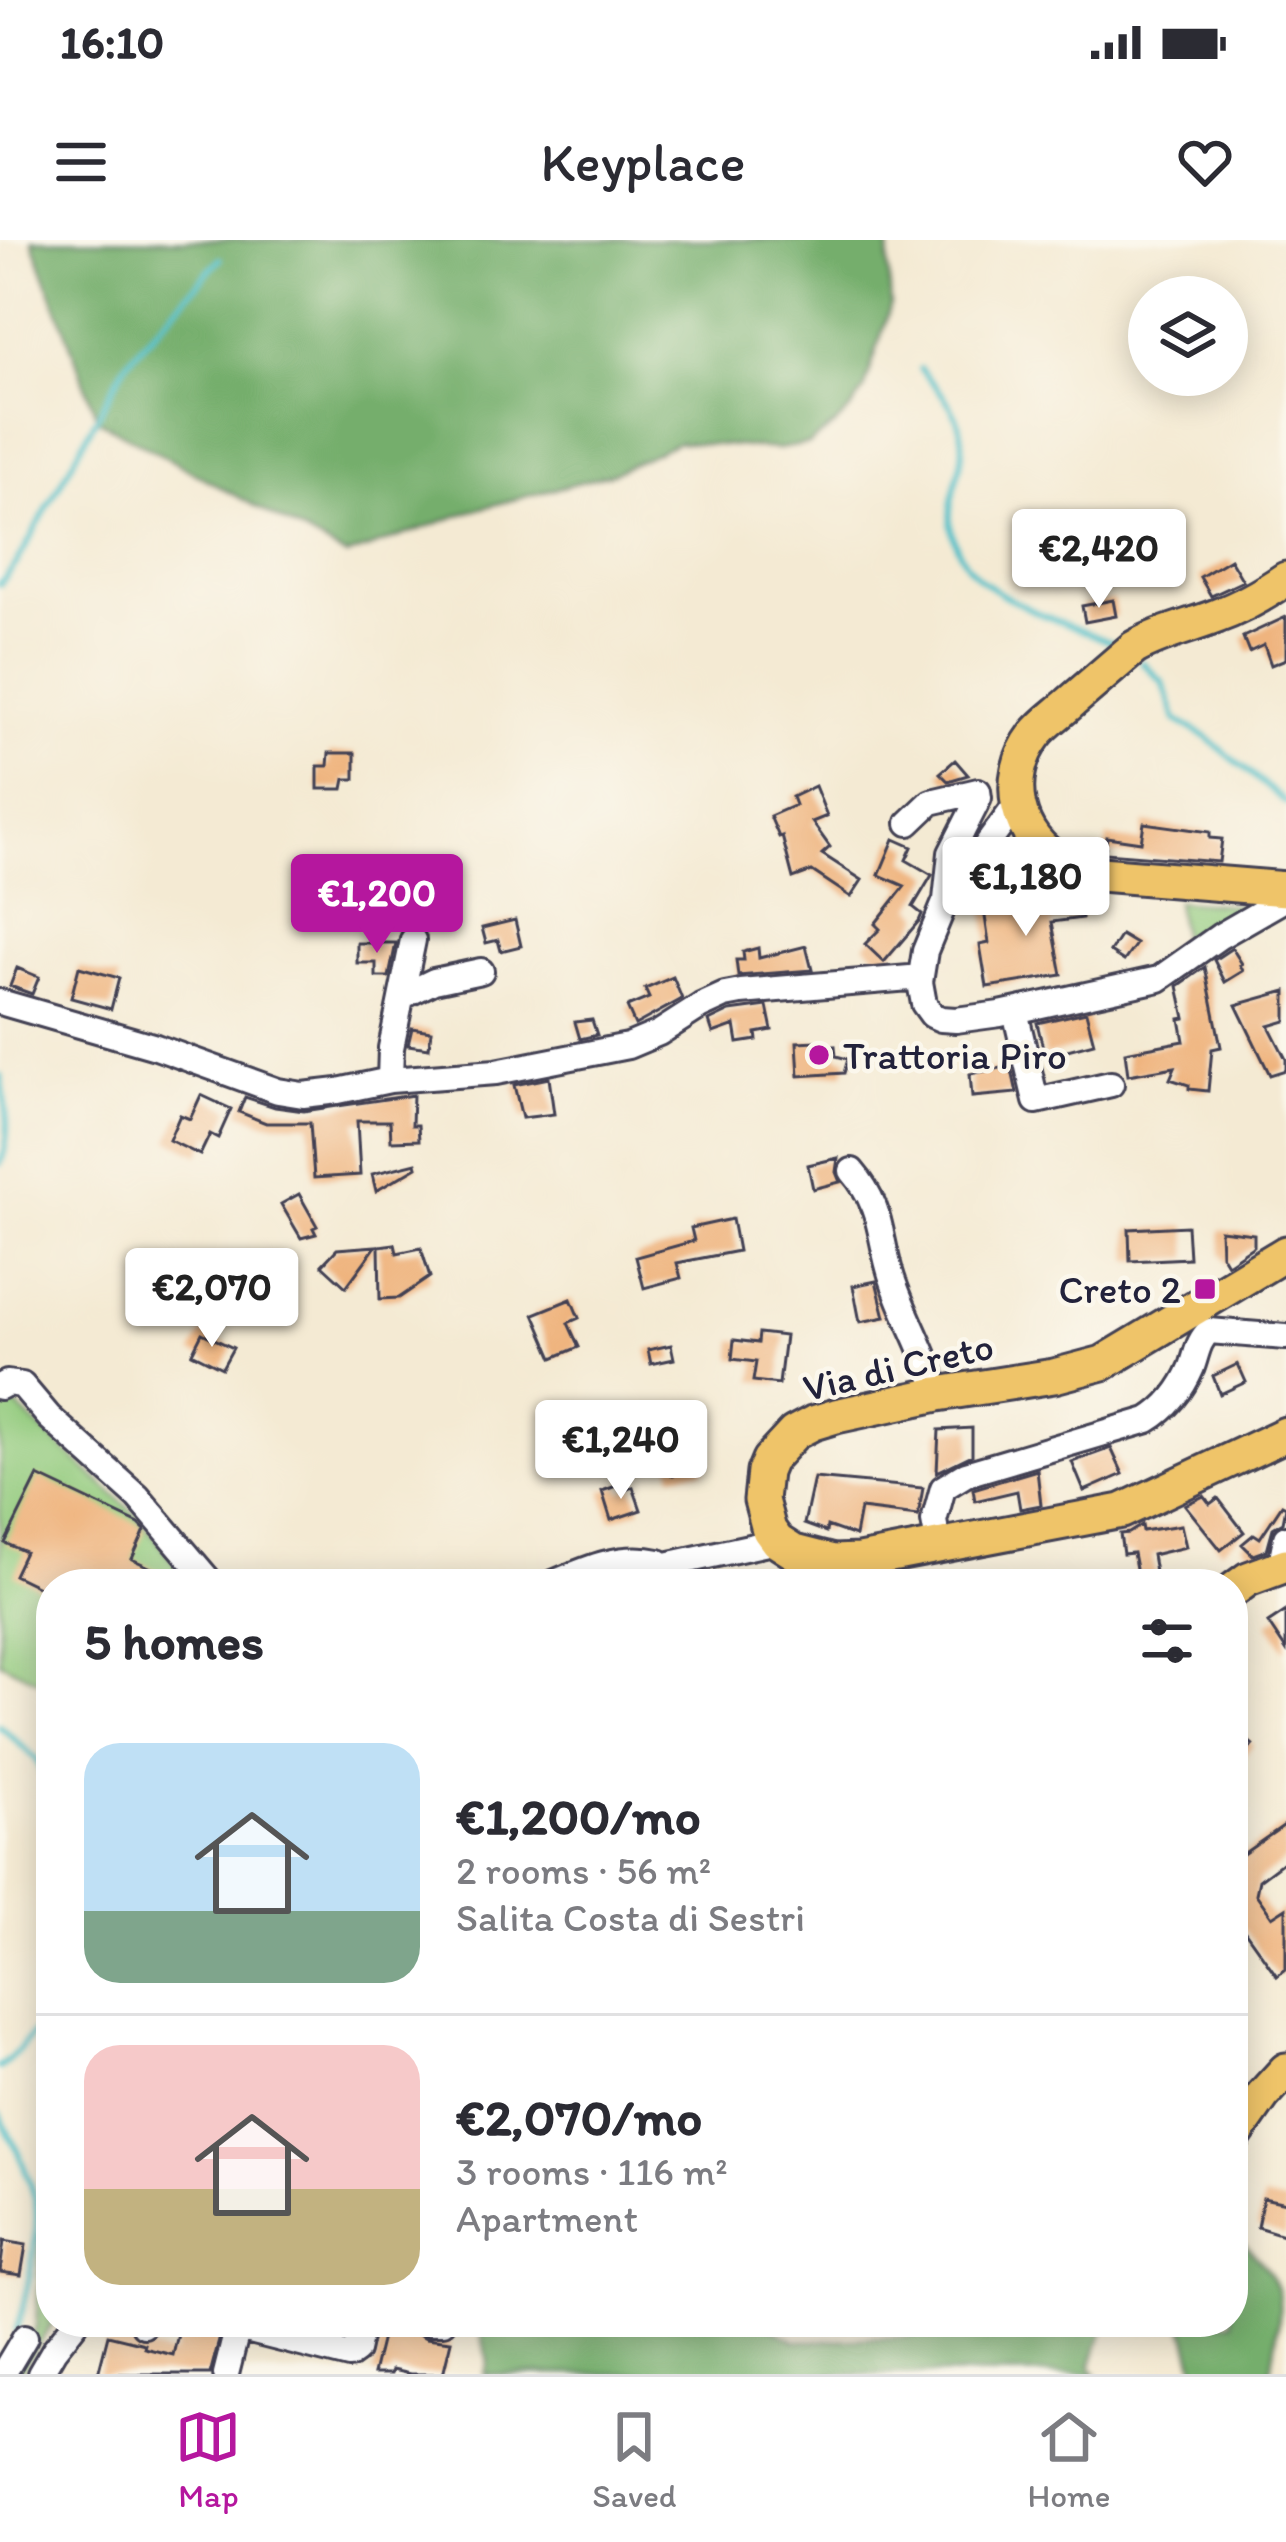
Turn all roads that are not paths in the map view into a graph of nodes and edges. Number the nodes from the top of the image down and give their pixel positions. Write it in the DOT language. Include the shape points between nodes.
graph roads {
  1 [pos="1286,579"];
  2 [pos="1017,804"];
  3 [pos="909,823"];
  4 [pos="1286,894"];
  5 [pos="946,901"];
  6 [pos="413,940"];
  7 [pos="481,971"];
  8 [pos="920,982"];
  9 [pos="875,991"];
  10 [pos="403,996"];
  11 [pos="0,1002"];
  12 [pos="1015,1011"];
  13 [pos="391,1079"];
  14 [pos="1111,1084"];
  15 [pos="852,1172"];
  16 [pos="1286,1253"];
  17 [pos="1286,1337"];
  18 [pos="0,1387"];
  19 [pos="938,1394"];
  20 [pos="1286,1434"];
  21 [pos="936,1534"];
  22 [pos="1286,1538"];
  23 [pos="777,1541"];
  24 [pos="666,1565"];
  25 [pos="1286,1565"];
  26 [pos="199,1569"];
  27 [pos="586,1569"];
  28 [pos="655,1569"];
  29 [pos="1248,1579"];
  30 [pos="1286,2070"];
  31 [pos="1248,2116"];
  32 [pos="26,2337"];
  33 [pos="64,2337"];
  34 [pos="235,2337"];
  35 [pos="284,2337"];
  36 [pos="359,2337"];
  37 [pos="4,2372"];
  38 [pos="40,2374"];
  39 [pos="226,2374"];
  1 -- 2 [label="main road" via="1238,608 1134,648 1029,743"];
  2 -- 4 [label="main road" via="1031,837 1076,869 1234,881"];
  2 -- 5 [label="street"];
  3 -- 5 [label="street" via="931,802 978,791 951,853"];
  4 -- 12 [label="street" via="1159,979"];
  5 -- 8 [label="street"];
  6 -- 10 [label="street"];
  7 -- 10 [label="street"];
  8 -- 9 [label="street"];
  8 -- 12 [label="street" via="923,1004 941,1019"];
  8 -- 13 [label="street" via="725,994 628,1046 496,1072"];
  10 -- 13 [label="street"];
  11 -- 13 [label="street" via="288,1094"];
  12 -- 14 [label="street" via="1036,1101"];
  15 -- 19 [label="street" via="880,1218 891,1277"];
  16 -- 19 [label="main road, Via di Creto" via="1103,1363"];
  17 -- 21 [label="street" via="1209,1331 1181,1388 1157,1414 966,1474 943,1488"];
  18 -- 26 [label="street" via="22,1385"];
  19 -- 23 [label="main road, Via di Creto" via="813,1423 780,1445 761,1484 764,1517"];
  20 -- 21 [label="main road" via="1122,1511"];
  21 -- 23 [label="main road" via="859,1561 833,1562"];
  22 -- 25 [label="street"];
  23 -- 24 [label="street"];
  24 -- 27 [label="street" via="634,1558"];
  24 -- 28 [label="street"];
  25 -- 29 [label="main road"];
  30 -- 31 [label="main road"];
  32 -- 37 [label="street"];
  33 -- 38 [label="street"];
  34 -- 39 [label="street"];
  35 -- 36 [label="street" via="349,2356"];
}
